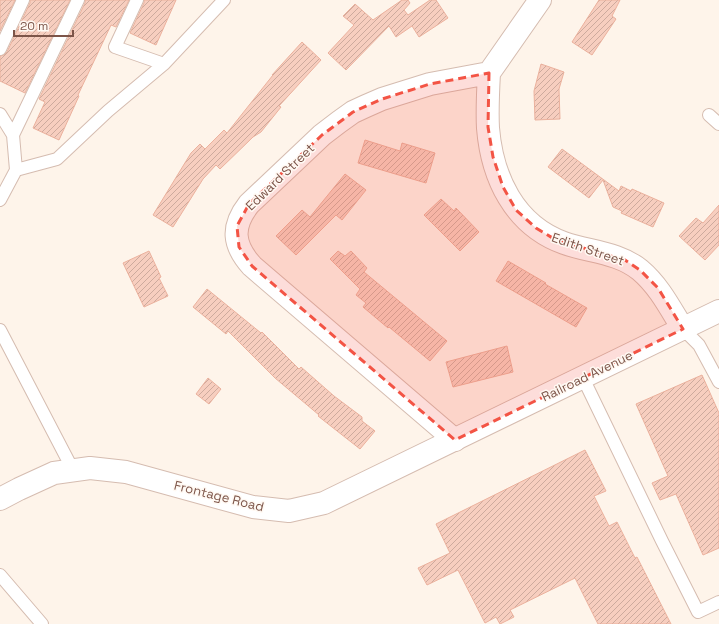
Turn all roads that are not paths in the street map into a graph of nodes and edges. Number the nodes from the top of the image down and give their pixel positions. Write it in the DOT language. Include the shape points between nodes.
graph roads {
  1 [pos="24,0"];
  2 [pos="78,0"];
  3 [pos="137,0"];
  4 [pos="224,0"];
  5 [pos="540,0"];
  6 [pos="0,49"];
  7 [pos="164,64"];
  8 [pos="489,73"];
  9 [pos="0,114"];
  10 [pos="709,115"];
  11 [pos="719,124"];
  12 [pos="13,135"];
  13 [pos="16,170"];
  14 [pos="0,200"];
  15 [pos="719,311"];
  16 [pos="683,329"];
  17 [pos="0,330"];
  18 [pos="583,378"];
  19 [pos="719,382"];
  20 [pos="455,440"];
  21 [pos="73,470"];
  22 [pos="0,498"];
  23 [pos="0,575"];
  24 [pos="719,602"];
  25 [pos="42,624"];
  1 -- 6 [label="lane"];
  2 -- 12 [label="lane"];
  3 -- 7 [label="lane" via="115,47"];
  4 -- 7 [label="lane"];
  5 -- 8 [label="street"];
  7 -- 13 [label="lane" via="108,111 57,159"];
  8 -- 16 [label="street, Edith Street" via="488,127 492,157 503,187 516,210 536,228 556,240 625,260 640,270 658,288"];
  8 -- 20 [label="street, Edward Street" via="430,84 382,99 353,112 322,135 249,204 237,226 239,247 252,266"];
  9 -- 12 [label="lane"];
  10 -- 11 [label="lane"];
  12 -- 13 [label="lane"];
  13 -- 14 [label="lane"];
  15 -- 16 [label="street, Railroad Avenue"];
  16 -- 18 [label="street, Railroad Avenue"];
  16 -- 19 [label="lane" via="699,345"];
  17 -- 21 [label="lane"];
  18 -- 20 [label="street, Railroad Avenue"];
  18 -- 24 [label="lane" via="698,612"];
  20 -- 21 [label="street, Frontage Road" via="324,503 289,511 253,507 126,472 90,468"];
  21 -- 22 [label="street, Frontage Road" via="54,473"];
  23 -- 25 [label="lane"];
}
